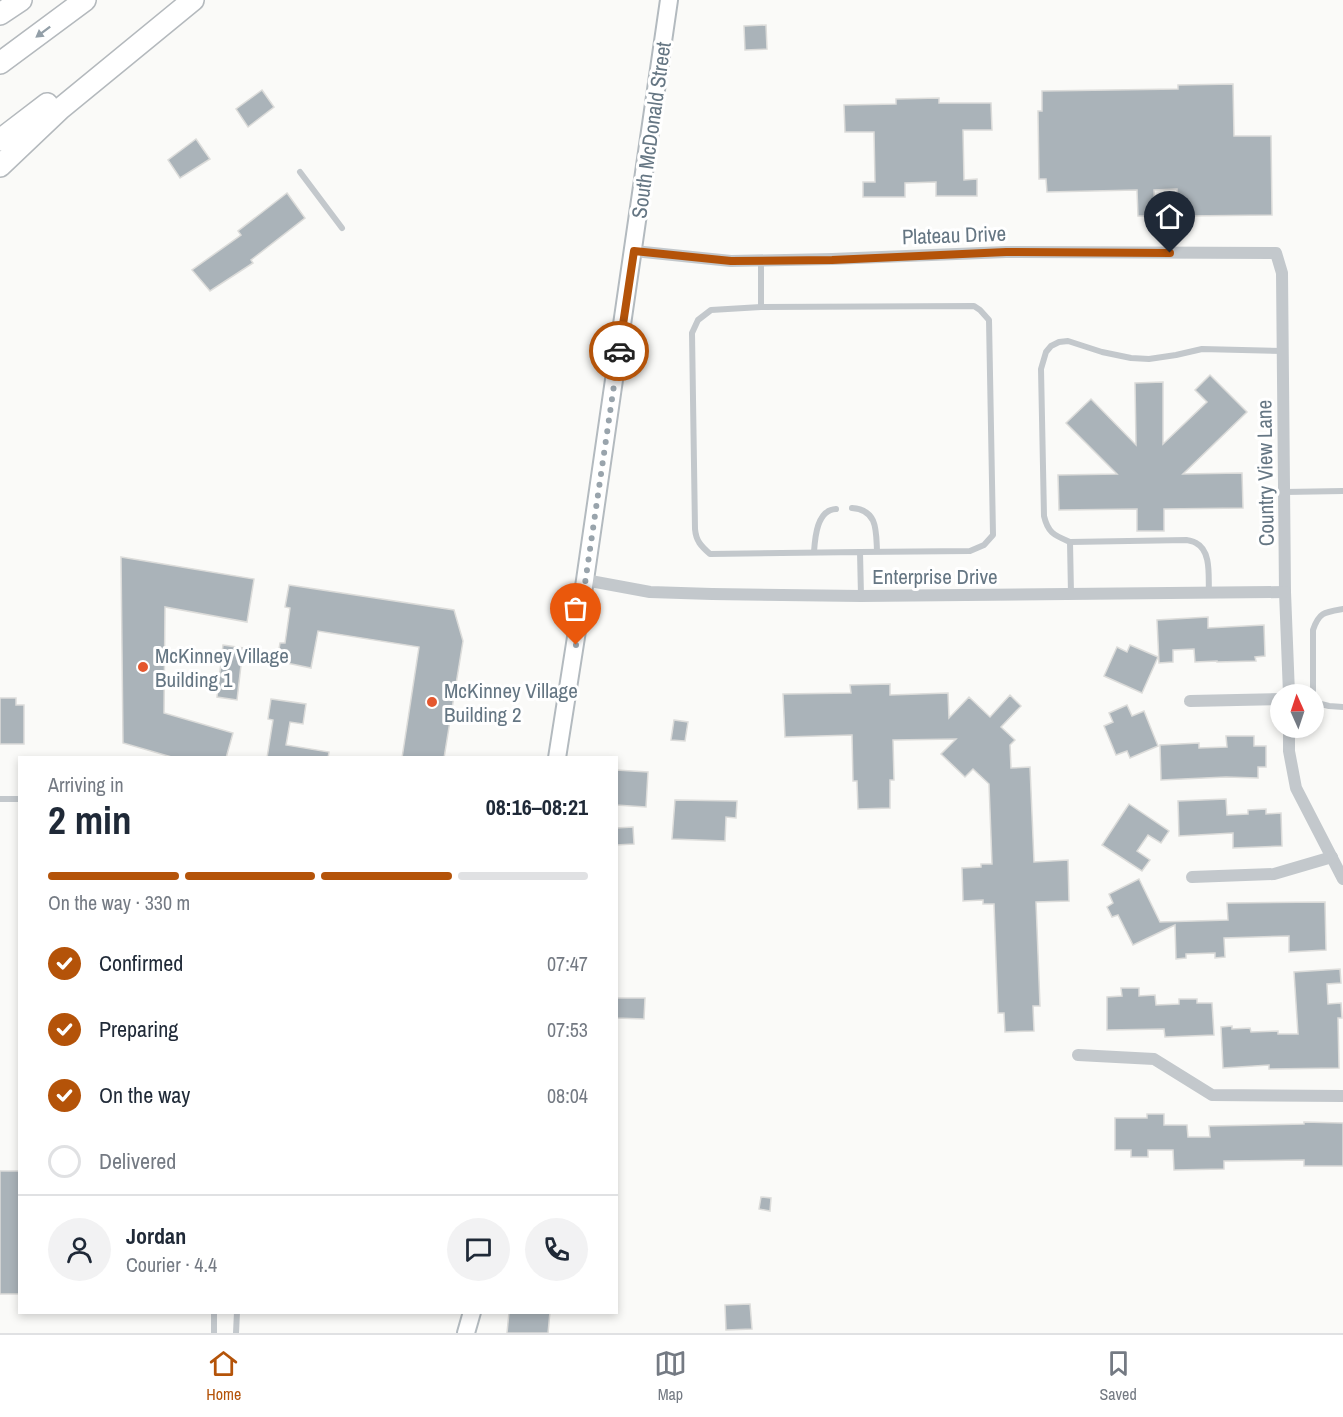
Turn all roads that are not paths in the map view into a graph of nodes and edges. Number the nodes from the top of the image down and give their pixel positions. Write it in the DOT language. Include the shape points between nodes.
graph roads {
  1 [pos="21,0"];
  2 [pos="85,0"];
  3 [pos="182,0"];
  4 [pos="193,0"];
  5 [pos="669,0"];
  6 [pos="0,14"];
  7 [pos="0,63"];
  8 [pos="0,140"];
  9 [pos="0,166"];
  10 [pos="300,172"];
  11 [pos="342,228"];
  12 [pos="634,251"];
  13 [pos="1276,253"];
  14 [pos="760,261"];
  15 [pos="761,307"];
  16 [pos="1283,351"];
  17 [pos="1343,491"];
  18 [pos="1285,492"];
  19 [pos="852,508"];
  20 [pos="836,509"];
  21 [pos="1070,542"];
  22 [pos="877,551"];
  23 [pos="814,552"];
  24 [pos="860,552"];
  25 [pos="585,580"];
  26 [pos="1285,592"];
  27 [pos="1209,593"];
  28 [pos="1071,594"];
  29 [pos="861,596"];
  30 [pos="1343,609"];
  31 [pos="1289,684"];
  32 [pos="1313,684"];
  33 [pos="1270,699"];
  34 [pos="1190,701"];
  35 [pos="1324,705"];
  36 [pos="1343,707"];
  37 [pos="1289,738"];
  38 [pos="557,756"];
  39 [pos="0,800"];
  40 [pos="18,800"];
  41 [pos="1332,857"];
  42 [pos="1192,877"];
  43 [pos="1343,879"];
  44 [pos="1078,1055"];
  45 [pos="1343,1096"];
  46 [pos="214,1314"];
  47 [pos="237,1314"];
  48 [pos="471,1314"];
  49 [pos="214,1333"];
  50 [pos="236,1333"];
  51 [pos="466,1333"];
  1 -- 6 [label="highway"];
  2 -- 7 [label="highway, one-way"];
  3 -- 8 [label="highway"];
  4 -- 9 [label="highway" via="60,109"];
  5 -- 12 [label="main road, South McDonald Street"];
  10 -- 11 [label="lane"];
  12 -- 14 [label="street, Plateau Drive"];
  12 -- 25 [label="main road, South McDonald Street"];
  13 -- 14 [label="street, Plateau Drive" via="1006,252"];
  13 -- 16 [label="street, Country View Lane" via="1282,273"];
  14 -- 15 [label="lane"];
  15 -- 22 [label="lane" via="974,306 989,320 993,535 984,545 970,551"];
  15 -- 23 [label="lane" via="711,310 698,320 692,333 696,535 699,545 710,554"];
  16 -- 18 [label="street, Country View Lane"];
  16 -- 21 [label="lane" via="1203,349 1149,359 1102,352 1068,341 1051,346 1041,369 1044,516 1047,527"];
  17 -- 18 [label="lane"];
  18 -- 26 [label="street, Country View Lane"];
  19 -- 22 [label="lane" via="867,512 874,520"];
  20 -- 23 [label="lane" via="823,515"];
  21 -- 27 [label="lane" via="1197,543 1207,558"];
  21 -- 28 [label="lane"];
  22 -- 24 [label="lane"];
  23 -- 24 [label="lane"];
  24 -- 29 [label="lane"];
  25 -- 29 [label="street, Enterprise Drive" via="650,592"];
  25 -- 38 [label="main road, South McDonald Street"];
  26 -- 27 [label="street, Enterprise Drive"];
  26 -- 31 [label="street, Country View Lane"];
  27 -- 28 [label="street, Enterprise Drive"];
  28 -- 29 [label="street, Enterprise Drive"];
  30 -- 32 [label="lane" via="1321,614 1316,620"];
  33 -- 34 [label="street"];
  35 -- 36 [label="lane"];
  37 -- 41 [label="street" via="1296,788"];
  39 -- 40 [label="lane"];
  41 -- 42 [label="street" via="1274,874"];
  41 -- 43 [label="street"];
  44 -- 45 [label="street" via="1154,1059 1212,1095"];
  46 -- 49 [label="lane"];
  47 -- 50 [label="lane"];
  48 -- 51 [label="main road"];
}
